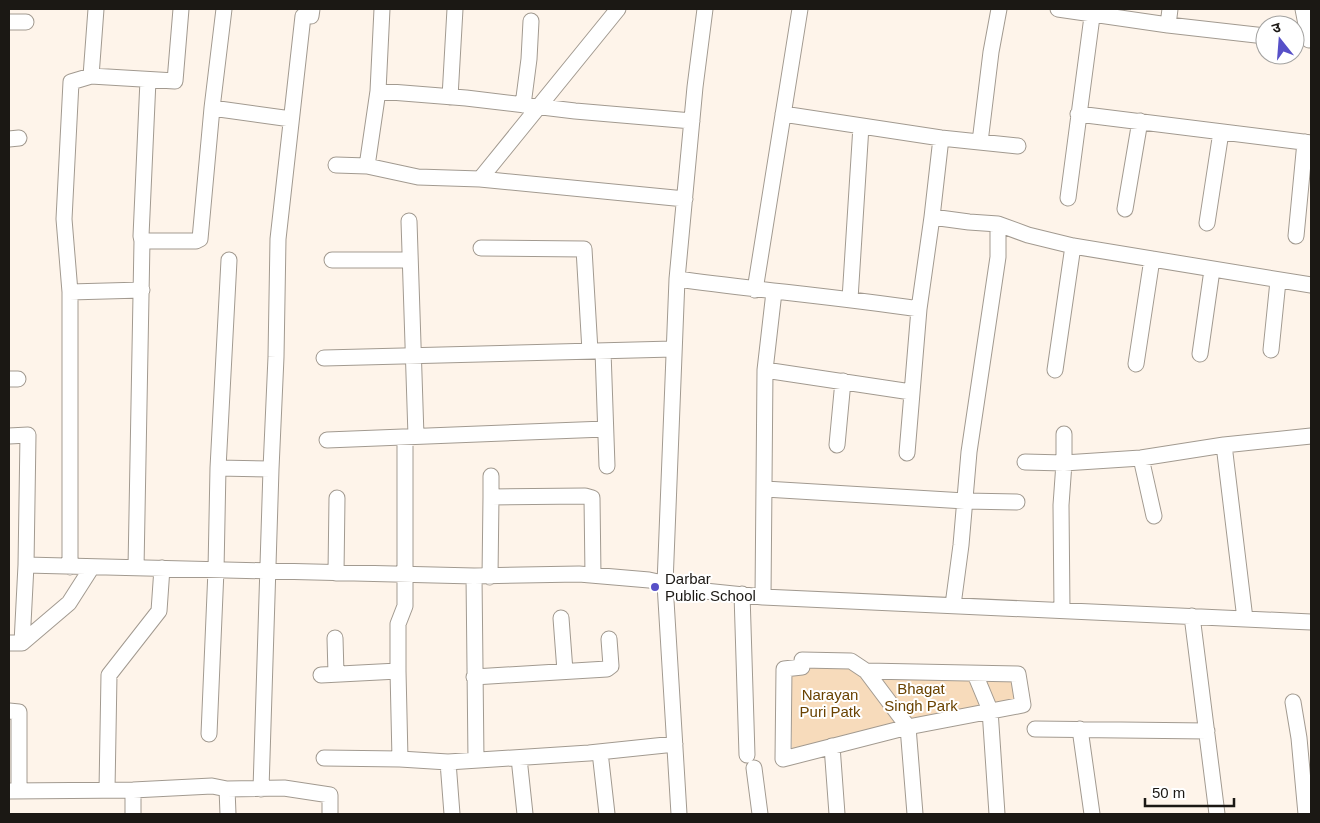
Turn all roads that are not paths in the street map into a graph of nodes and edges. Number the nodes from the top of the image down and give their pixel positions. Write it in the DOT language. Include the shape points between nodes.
graph roads {
  1 [pos="96,9"];
  2 [pos="181,9"];
  3 [pos="224,9"];
  4 [pos="312,9"];
  5 [pos="382,9"];
  6 [pos="455,9"];
  7 [pos="618,9"];
  8 [pos="705,9"];
  9 [pos="800,9"];
  10 [pos="999,9"];
  11 [pos="1058,9"];
  12 [pos="1170,9"];
  13 [pos="1092,11"];
  14 [pos="531,21"];
  15 [pos="9,22"];
  16 [pos="26,22"];
  17 [pos="1168,25"];
  18 [pos="1255,35"];
  19 [pos="91,76"];
  20 [pos="148,80"];
  21 [pos="378,91"];
  22 [pos="450,97"];
  23 [pos="523,105"];
  24 [pos="539,107"];
  25 [pos="212,108"];
  26 [pos="783,114"];
  27 [pos="1078,114"];
  28 [pos="291,119"];
  29 [pos="692,121"];
  30 [pos="1140,121"];
  31 [pos="861,126"];
  32 [pos="1221,132"];
  33 [pos="941,138"];
  34 [pos="980,142"];
  35 [pos="1308,143"];
  36 [pos="1018,146"];
  37 [pos="336,165"];
  38 [pos="367,166"];
  39 [pos="480,179"];
  40 [pos="1068,198"];
  41 [pos="684,199"];
  42 [pos="1125,209"];
  43 [pos="932,217"];
  44 [pos="409,221"];
  45 [pos="1207,223"];
  46 [pos="998,224"];
  47 [pos="1296,236"];
  48 [pos="142,241"];
  49 [pos="1073,246"];
  50 [pos="481,248"];
  51 [pos="1152,259"];
  52 [pos="229,260"];
  53 [pos="332,260"];
  54 [pos="410,260"];
  55 [pos="1212,270"];
  56 [pos="677,279"];
  57 [pos="1278,281"];
  58 [pos="1311,285"];
  59 [pos="142,290"];
  60 [pos="754,290"];
  61 [pos="70,292"];
  62 [pos="774,292"];
  63 [pos="850,299"];
  64 [pos="919,309"];
  65 [pos="673,349"];
  66 [pos="1271,350"];
  67 [pos="597,351"];
  68 [pos="1200,354"];
  69 [pos="413,355"];
  70 [pos="324,358"];
  71 [pos="1136,364"];
  72 [pos="765,370"];
  73 [pos="1055,370"];
  74 [pos="843,381"];
  75 [pos="911,392"];
  76 [pos="605,429"];
  77 [pos="1064,434"];
  78 [pos="9,436"];
  79 [pos="411,436"];
  80 [pos="1311,436"];
  81 [pos="327,440"];
  82 [pos="837,445"];
  83 [pos="1224,445"];
  84 [pos="907,453"];
  85 [pos="1141,458"];
  86 [pos="1025,462"];
  87 [pos="1064,463"];
  88 [pos="607,466"];
  89 [pos="218,468"];
  90 [pos="271,469"];
  91 [pos="491,476"];
  92 [pos="765,489"];
  93 [pos="491,497"];
  94 [pos="337,498"];
  95 [pos="965,501"];
  96 [pos="1017,502"];
  97 [pos="1154,516"];
  98 [pos="26,565"];
  99 [pos="70,567"];
  100 [pos="92,567"];
  101 [pos="136,568"];
  102 [pos="162,568"];
  103 [pos="216,570"];
  104 [pos="268,571"];
  105 [pos="336,573"];
  106 [pos="406,575"];
  107 [pos="474,576"];
  108 [pos="490,576"];
  109 [pos="593,576"];
  110 [pos="665,584"];
  111 [pos="742,594"];
  112 [pos="764,597"];
  113 [pos="953,605"];
  114 [pos="1062,610"];
  115 [pos="1192,616"];
  116 [pos="561,618"];
  117 [pos="1245,619"];
  118 [pos="1311,622"];
  119 [pos="335,638"];
  120 [pos="609,639"];
  121 [pos="16,643"];
  122 [pos="866,670"];
  123 [pos="398,671"];
  124 [pos="565,672"];
  125 [pos="975,674"];
  126 [pos="474,677"];
  127 [pos="1293,702"];
  128 [pos="990,710"];
  129 [pos="9,711"];
  130 [pos="908,727"];
  131 [pos="1035,729"];
  132 [pos="1080,729"];
  133 [pos="1207,732"];
  134 [pos="209,734"];
  135 [pos="675,744"];
  136 [pos="832,746"];
  137 [pos="600,752"];
  138 [pos="324,758"];
  139 [pos="519,758"];
  140 [pos="400,759"];
  141 [pos="476,760"];
  142 [pos="448,762"];
  143 [pos="227,789"];
  144 [pos="261,789"];
  145 [pos="107,790"];
  146 [pos="133,790"];
  147 [pos="14,791"];
  148 [pos="133,814"];
  149 [pos="228,814"];
  150 [pos="330,814"];
  151 [pos="452,814"];
  152 [pos="525,814"];
  153 [pos="606,814"];
  154 [pos="680,814"];
  155 [pos="760,814"];
  156 [pos="837,814"];
  157 [pos="915,814"];
  158 [pos="997,814"];
  159 [pos="1092,814"];
  160 [pos="1218,814"];
  161 [pos="1306,814"];
  1 -- 19 [label="street"];
  2 -- 20 [label="street" via="176,82"];
  3 -- 25 [label="street"];
  4 -- 28 [label="street" via="311,16 303,16"];
  5 -- 21 [label="street"];
  6 -- 22 [label="street"];
  7 -- 24 [label="street"];
  8 -- 29 [label="street"];
  9 -- 26 [label="street"];
  10 -- 34 [label="street"];
  11 -- 13 [label="street"];
  12 -- 17 [label="street"];
  13 -- 17 [label="street"];
  13 -- 27 [label="street"];
  14 -- 23 [label="street"];
  15 -- 16 [label="street"];
  17 -- 18 [label="street"];
  19 -- 20 [label="street"];
  19 -- 61 [label="street" via="71,82 64,219"];
  20 -- 48 [label="street"];
  21 -- 22 [label="street"];
  21 -- 38 [label="street"];
  22 -- 23 [label="street"];
  23 -- 24 [label="street"];
  24 -- 29 [label="street"];
  24 -- 39 [label="street"];
  25 -- 28 [label="street"];
  25 -- 48 [label="street" via="200,239"];
  26 -- 31 [label="street"];
  26 -- 60 [label="street"];
  27 -- 30 [label="street"];
  27 -- 40 [label="street"];
  28 -- 90 [label="street" via="278,239"];
  29 -- 41 [label="street"];
  30 -- 32 [label="street"];
  30 -- 42 [label="street"];
  31 -- 33 [label="street"];
  31 -- 63 [label="street"];
  32 -- 35 [label="street"];
  32 -- 45 [label="street"];
  33 -- 34 [label="street"];
  33 -- 43 [label="street"];
  34 -- 36 [label="street"];
  35 -- 47 [label="street"];
  37 -- 38 [label="street"];
  38 -- 39 [label="street" via="418,177"];
  39 -- 41 [label="street"];
  41 -- 56 [label="street"];
  43 -- 46 [label="street"];
  43 -- 64 [label="street"];
  44 -- 54 [label="street"];
  46 -- 49 [label="street"];
  46 -- 95 [label="street" via="998,257 969,452"];
  48 -- 59 [label="street"];
  49 -- 51 [label="street"];
  49 -- 73 [label="street"];
  50 -- 67 [label="street" via="584,249"];
  51 -- 55 [label="street"];
  51 -- 71 [label="street"];
  52 -- 89 [label="street"];
  53 -- 54 [label="street"];
  54 -- 69 [label="street"];
  55 -- 57 [label="street"];
  55 -- 68 [label="street"];
  56 -- 60 [label="street"];
  56 -- 65 [label="street"];
  57 -- 58 [label="street"];
  57 -- 66 [label="street"];
  59 -- 61 [label="street"];
  59 -- 101 [label="street"];
  60 -- 62 [label="street"];
  61 -- 99 [label="street"];
  62 -- 63 [label="street"];
  62 -- 72 [label="street"];
  63 -- 64 [label="street"];
  64 -- 75 [label="street"];
  65 -- 67 [label="street"];
  65 -- 110 [label="street"];
  67 -- 69 [label="street"];
  67 -- 76 [label="street"];
  69 -- 70 [label="street"];
  69 -- 79 [label="street"];
  72 -- 74 [label="street"];
  72 -- 92 [label="street"];
  74 -- 75 [label="street"];
  74 -- 82 [label="street"];
  75 -- 84 [label="street"];
  76 -- 79 [label="street"];
  76 -- 88 [label="street"];
  77 -- 87 [label="street"];
  78 -- 98 [label="street" via="28,435"];
  79 -- 81 [label="street"];
  79 -- 106 [label="street"];
  80 -- 83 [label="street"];
  83 -- 85 [label="street"];
  83 -- 117 [label="street"];
  85 -- 87 [label="street"];
  85 -- 97 [label="street"];
  86 -- 87 [label="street"];
  87 -- 114 [label="street"];
  89 -- 90 [label="street"];
  89 -- 103 [label="street"];
  90 -- 104 [label="street"];
  91 -- 93 [label="street"];
  92 -- 95 [label="street"];
  92 -- 112 [label="street"];
  93 -- 108 [label="street"];
  93 -- 109 [label="street" via="592,498"];
  94 -- 105 [label="street"];
  95 -- 96 [label="street"];
  95 -- 113 [label="street"];
  98 -- 99 [label="street"];
  98 -- 121 [label="street"];
  99 -- 100 [label="street"];
  100 -- 101 [label="street"];
  100 -- 121 [label="street" via="69,603"];
  101 -- 102 [label="street"];
  102 -- 103 [label="street"];
  102 -- 145 [label="street" via="158,611 109,675"];
  103 -- 104 [label="street"];
  103 -- 134 [label="street"];
  104 -- 105 [label="street"];
  104 -- 144 [label="street"];
  105 -- 106 [label="street"];
  106 -- 107 [label="street"];
  106 -- 123 [label="street" via="405,606 398,624"];
  107 -- 108 [label="street"];
  107 -- 126 [label="street"];
  108 -- 109 [label="street"];
  109 -- 110 [label="street"];
  110 -- 111 [label="street"];
  110 -- 135 [label="street"];
  111 -- 112 [label="street"];
  111 -- 155 [label="street" via="750,761"];
  112 -- 113 [label="street"];
  113 -- 114 [label="street"];
  114 -- 115 [label="street"];
  115 -- 117 [label="street"];
  115 -- 133 [label="street"];
  116 -- 124 [label="street"];
  117 -- 118 [label="street"];
  119 -- 123 [label="street" via="329,675"];
  120 -- 124 [label="street" via="610,668"];
  122 -- 125 [label="street"];
  122 -- 130 [label="street"];
  122 -- 136 [label="street" via="851,661 802,660 802,667 784,668 783,759"];
  123 -- 140 [label="street"];
  124 -- 126 [label="street"];
  125 -- 128 [label="street"];
  125 -- 128 [label="street" via="1018,674 1023,704"];
  126 -- 141 [label="street"];
  127 -- 161 [label="street"];
  128 -- 130 [label="street"];
  128 -- 158 [label="street"];
  129 -- 147 [label="street" via="18,712"];
  130 -- 136 [label="street"];
  130 -- 157 [label="street"];
  131 -- 132 [label="street"];
  132 -- 133 [label="street"];
  132 -- 159 [label="street"];
  133 -- 160 [label="street"];
  135 -- 137 [label="street"];
  135 -- 154 [label="street"];
  136 -- 156 [label="street"];
  137 -- 139 [label="street"];
  137 -- 153 [label="street"];
  138 -- 140 [label="street"];
  139 -- 141 [label="street"];
  139 -- 152 [label="street"];
  140 -- 142 [label="street"];
  141 -- 142 [label="street"];
  142 -- 151 [label="street"];
  143 -- 144 [label="street"];
  143 -- 146 [label="street" via="212,786"];
  143 -- 149 [label="street"];
  144 -- 150 [label="street" via="284,788 330,795"];
  145 -- 146 [label="street"];
  145 -- 147 [label="street"];
  146 -- 148 [label="street"];
}
